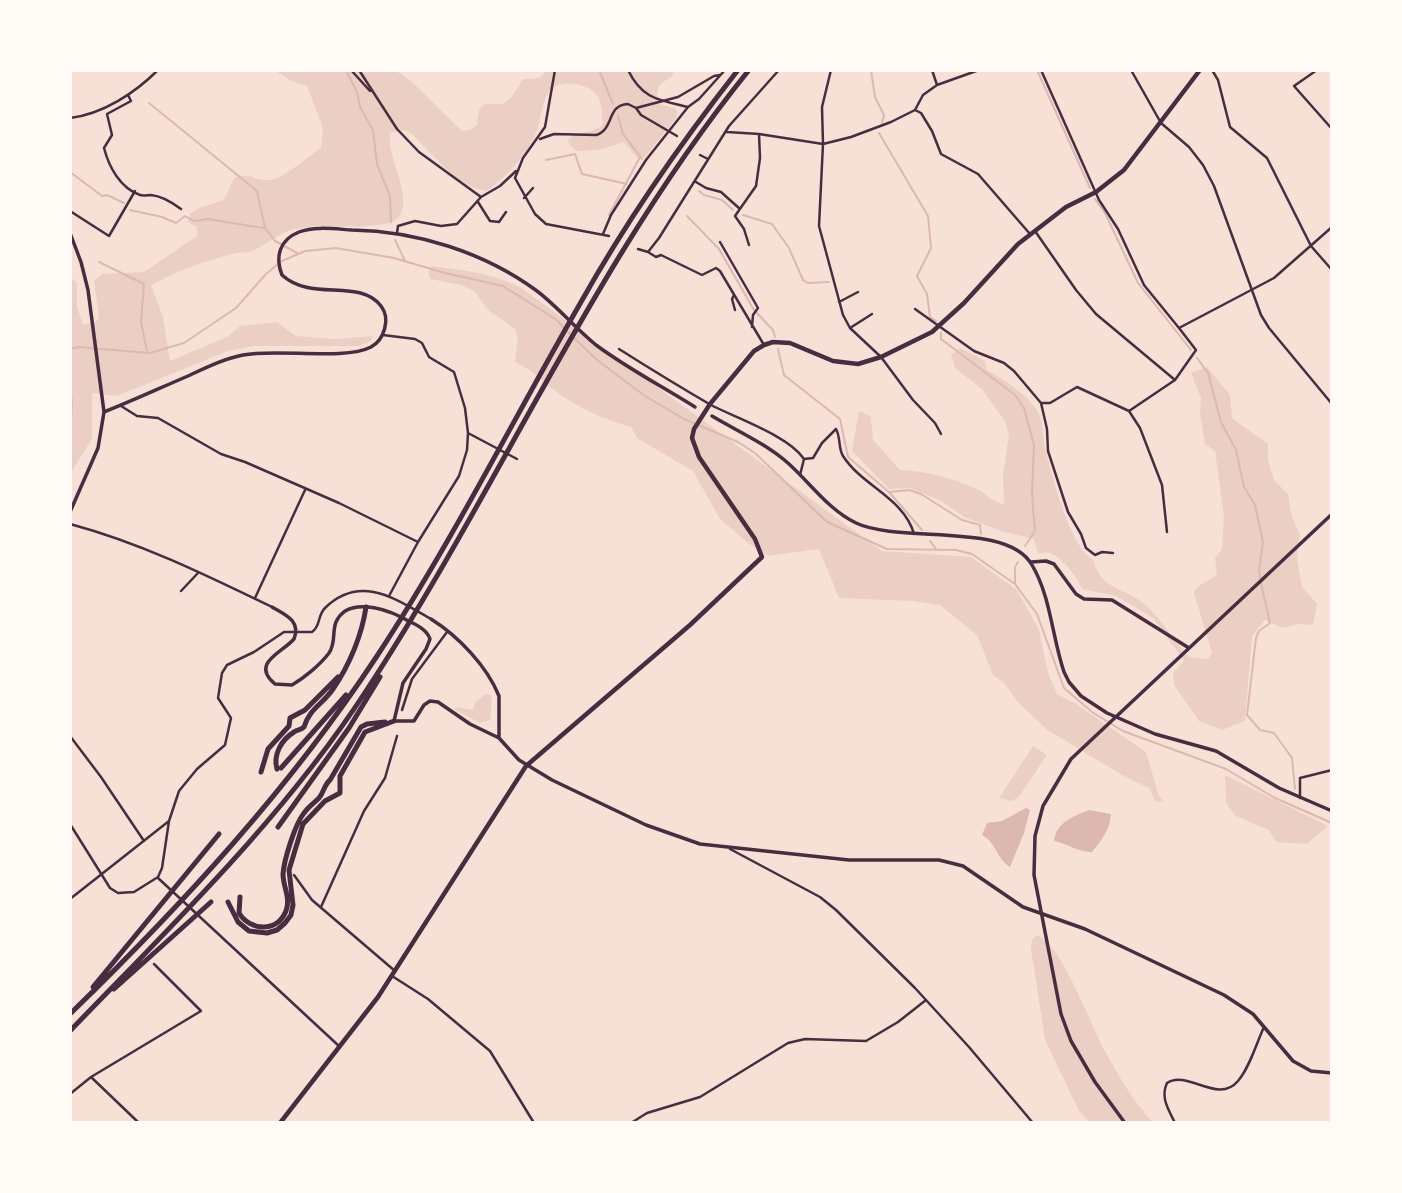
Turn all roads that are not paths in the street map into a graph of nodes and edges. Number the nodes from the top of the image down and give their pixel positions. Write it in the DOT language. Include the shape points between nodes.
graph roads {
  1 [pos="158,70"];
  2 [pos="351,70"];
  3 [pos="359,70"];
  4 [pos="555,70"];
  5 [pos="628,70"];
  6 [pos="725,70"];
  7 [pos="738,70"];
  8 [pos="749,70"];
  9 [pos="779,70"];
  10 [pos="831,70"];
  11 [pos="932,70"];
  12 [pos="979,70"];
  13 [pos="1041,70"];
  14 [pos="1131,70"];
  15 [pos="1200,70"];
  16 [pos="1212,70"];
  17 [pos="1317,70"];
  18 [pos="722,74"];
  19 [pos="937,85"];
  20 [pos="373,93"];
  21 [pos="128,95"];
  22 [pos="661,101"];
  23 [pos="688,107"];
  24 [pos="636,108"];
  25 [pos="915,110"];
  26 [pos="70,118"];
  27 [pos="1161,123"];
  28 [pos="1332,129"];
  29 [pos="668,132"];
  30 [pos="727,132"];
  31 [pos="759,134"];
  32 [pos="677,136"];
  33 [pos="537,141"];
  34 [pos="823,144"];
  35 [pos="700,155"];
  36 [pos="708,159"];
  37 [pos="518,169"];
  38 [pos="696,181"];
  39 [pos="533,188"];
  40 [pos="135,191"];
  41 [pos="1096,192"];
  42 [pos="481,197"];
  43 [pos="525,200"];
  44 [pos="478,202"];
  45 [pos="521,203"];
  46 [pos="181,209"];
  47 [pos="740,209"];
  48 [pos="70,211"];
  49 [pos="506,212"];
  50 [pos="1332,227"];
  51 [pos="1032,232"];
  52 [pos="70,233"];
  53 [pos="397,233"];
  54 [pos="603,234"];
  55 [pos="609,236"];
  56 [pos="720,242"];
  57 [pos="749,245"];
  58 [pos="1311,246"];
  59 [pos="638,249"];
  60 [pos="648,252"];
  61 [pos="1332,270"];
  62 [pos="1251,289"];
  63 [pos="858,292"];
  64 [pos="734,295"];
  65 [pos="839,302"];
  66 [pos="915,309"];
  67 [pos="735,310"];
  68 [pos="872,314"];
  69 [pos="752,327"];
  70 [pos="938,327"];
  71 [pos="850,328"];
  72 [pos="1179,328"];
  73 [pos="383,335"];
  74 [pos="764,345"];
  75 [pos="619,349"];
  76 [pos="881,357"];
  77 [pos="1175,380"];
  78 [pos="710,404"];
  79 [pos="1041,404"];
  80 [pos="1332,404"];
  81 [pos="120,405"];
  82 [pos="695,407"];
  83 [pos="1129,411"];
  84 [pos="103,412"];
  85 [pos="712,416"];
  86 [pos="468,433"];
  87 [pos="941,434"];
  88 [pos="517,459"];
  89 [pos="804,459"];
  90 [pos="800,475"];
  91 [pos="305,490"];
  92 [pos="70,512"];
  93 [pos="1332,514"];
  94 [pos="70,524"];
  95 [pos="1167,532"];
  96 [pos="914,534"];
  97 [pos="418,542"];
  98 [pos="1113,553"];
  99 [pos="1031,562"];
  100 [pos="199,572"];
  101 [pos="181,591"];
  102 [pos="389,596"];
  103 [pos="255,599"];
  104 [pos="272,607"];
  105 [pos="366,607"];
  106 [pos="431,619"];
  107 [pos="448,631"];
  108 [pos="297,632"];
  109 [pos="1189,648"];
  110 [pos="377,655"];
  111 [pos="390,655"];
  112 [pos="340,675"];
  113 [pos="402,710"];
  114 [pos="394,721"];
  115 [pos="70,736"];
  116 [pos="397,736"];
  117 [pos="499,738"];
  118 [pos="526,766"];
  119 [pos="1332,770"];
  120 [pos="261,772"];
  121 [pos="1300,798"];
  122 [pos="1332,811"];
  123 [pos="169,821"];
  124 [pos="70,824"];
  125 [pos="278,827"];
  126 [pos="219,835"];
  127 [pos="144,841"];
  128 [pos="729,848"];
  129 [pos="103,874"];
  130 [pos="294,875"];
  131 [pos="159,879"];
  132 [pos="240,897"];
  133 [pos="70,899"];
  134 [pos="211,902"];
  135 [pos="228,902"];
  136 [pos="321,907"];
  137 [pos="1040,914"];
  138 [pos="154,964"];
  139 [pos="394,974"];
  140 [pos="926,1000"];
  141 [pos="70,1014"];
  142 [pos="84,1017"];
  143 [pos="1264,1027"];
  144 [pos="70,1031"];
  145 [pos="340,1047"];
  146 [pos="1332,1073"];
  147 [pos="91,1077"];
  148 [pos="70,1094"];
  149 [pos="139,1123"];
  150 [pos="280,1123"];
  151 [pos="534,1123"];
  152 [pos="631,1123"];
  153 [pos="1033,1123"];
  154 [pos="1125,1123"];
  155 [pos="1175,1123"];
  1 -- 21 [label="street"];
  2 -- 20 [label="street"];
  3 -- 20 [label="street"];
  4 -- 33 [label="street" via="545,127"];
  5 -- 22 [label="street" via="642,92"];
  6 -- 18 [label="street"];
  7 -- 110 [label="highway" via="670,160 581,301 449,538"];
  8 -- 111 [label="highway" via="678,164 630,238"];
  9 -- 30 [label="street"];
  10 -- 34 [label="street" via="822,107"];
  11 -- 19 [label="street"];
  12 -- 19 [label="street"];
  13 -- 41 [label="street"];
  14 -- 27 [label="street"];
  15 -- 27 [label="main road"];
  16 -- 58 [label="street" via="1230,127 1267,158"];
  17 -- 28 [label="street" via="1294,86"];
  18 -- 22 [label="street"];
  18 -- 23 [label="street"];
  19 -- 25 [label="street" via="923,95"];
  20 -- 42 [label="street" via="397,130 419,152"];
  21 -- 26 [label="street"];
  21 -- 40 [label="street" via="131,101 107,114 112,135 104,148 112,171"];
  22 -- 23 [label="street"];
  22 -- 24 [label="street"];
  23 -- 29 [label="street"];
  24 -- 29 [label="street"];
  24 -- 33 [label="street" via="628,104 616,107 607,128 596,135 554,134"];
  25 -- 34 [label="street"];
  25 -- 51 [label="street" via="942,153 978,174"];
  27 -- 41 [label="main road" via="1124,170"];
  27 -- 62 [label="street" via="1189,146 1203,165"];
  29 -- 32 [label="street"];
  29 -- 54 [label="street" via="646,160"];
  30 -- 31 [label="street"];
  30 -- 36 [label="street"];
  31 -- 34 [label="street"];
  31 -- 47 [label="street" via="756,186"];
  33 -- 37 [label="street"];
  34 -- 65 [label="street" via="819,226"];
  35 -- 36 [label="street"];
  36 -- 38 [label="street"];
  37 -- 42 [label="street"];
  37 -- 43 [label="street" via="515,178"];
  38 -- 47 [label="street" via="721,192"];
  38 -- 60 [label="street"];
  39 -- 43 [label="street"];
  40 -- 46 [label="street"];
  40 -- 48 [label="street" via="109,236"];
  41 -- 51 [label="main road"];
  41 -- 72 [label="street" via="1144,285"];
  42 -- 44 [label="street"];
  43 -- 45 [label="street"];
  43 -- 54 [label="street" via="546,224"];
  44 -- 49 [label="street" via="491,221 499,222"];
  44 -- 53 [label="street" via="457,224 407,222 398,226"];
  47 -- 57 [label="street" via="735,216"];
  50 -- 58 [label="street"];
  51 -- 70 [label="main road"];
  51 -- 77 [label="street" via="1096,314"];
  52 -- 84 [label="street" via="89,302"];
  53 -- 73 [label="street" via="299,232 283,243 278,257 282,275 303,288 371,297 384,309"];
  53 -- 82 [label="street" via="462,251 522,281 596,345"];
  54 -- 55 [label="street"];
  56 -- 69 [label="street" via="758,308"];
  58 -- 61 [label="street"];
  58 -- 62 [label="street" via="1274,278"];
  59 -- 60 [label="street"];
  60 -- 64 [label="street" via="702,275 716,268"];
  62 -- 72 [label="street"];
  62 -- 80 [label="street" via="1269,328"];
  63 -- 65 [label="street"];
  64 -- 67 [label="street"];
  64 -- 69 [label="street"];
  65 -- 71 [label="street"];
  66 -- 70 [label="street"];
  68 -- 71 [label="street"];
  69 -- 74 [label="street"];
  70 -- 76 [label="main road"];
  70 -- 79 [label="street" via="974,351 1004,363"];
  71 -- 76 [label="street"];
  72 -- 77 [label="street" via="1196,351"];
  73 -- 81 [label="street" via="368,349 353,352 269,352 234,357"];
  73 -- 86 [label="street" via="415,339 429,356 454,372 466,408"];
  74 -- 76 [label="main road" via="790,344 846,364"];
  74 -- 78 [label="main road"];
  75 -- 78 [label="street"];
  76 -- 87 [label="street"];
  77 -- 83 [label="street"];
  78 -- 89 [label="street" via="764,429"];
  78 -- 118 [label="main road" via="692,438 699,457 762,557"];
  79 -- 83 [label="street" via="1077,387"];
  79 -- 98 [label="street" via="1048,451 1068,512 1089,553"];
  81 -- 84 [label="street"];
  81 -- 91 [label="street" via="137,415 158,418 221,454"];
  83 -- 95 [label="street" via="1162,485"];
  84 -- 92 [label="street" via="99,448"];
  85 -- 90 [label="street" via="773,452"];
  86 -- 88 [label="street"];
  86 -- 97 [label="street" via="459,476"];
  89 -- 90 [label="street"];
  89 -- 96 [label="street" via="813,458 836,429 841,453 890,499"];
  90 -- 96 [label="street" via="853,522"];
  91 -- 97 [label="street"];
  91 -- 103 [label="street"];
  93 -- 109 [label="street"];
  94 -- 100 [label="street" via="122,539"];
  96 -- 99 [label="street" via="996,541 1018,550"];
  97 -- 102 [label="street"];
  99 -- 109 [label="street" via="1054,564 1084,599 1112,600"];
  99 -- 121 [label="street" via="1044,592 1064,672 1081,696 1155,734 1216,751"];
  100 -- 101 [label="street"];
  100 -- 103 [label="street"];
  102 -- 106 [label="street"];
  102 -- 108 [label="street" via="351,593 325,608 316,630"];
  103 -- 104 [label="street"];
  104 -- 108 [label="street" via="291,618"];
  105 -- 108 [label="street" via="340,616 325,658 298,682 275,684 268,676 267,663"];
  105 -- 112 [label="highway" via="360,635"];
  105 -- 114 [label="street" via="393,613 429,636 429,644 403,682"];
  106 -- 107 [label="street"];
  107 -- 113 [label="street" via="412,679"];
  107 -- 117 [label="street" via="499,696"];
  108 -- 123 [label="street" via="284,632 222,673 218,698 232,718 225,745 183,785"];
  109 -- 137 [label="street" via="1071,759 1043,806 1035,836"];
  110 -- 112 [label="highway" via="279,769 278,749 304,727 305,719"];
  110 -- 141 [label="highway" via="306,755 239,837"];
  111 -- 125 [label="highway" via="349,728"];
  111 -- 142 [label="highway" via="340,730 279,807"];
  112 -- 120 [label="highway" via="305,710 290,718 289,726 268,749"];
  114 -- 117 [label="street" via="414,722 424,705 434,701"];
  114 -- 132 [label="highway" via="362,727 321,795 300,819 284,868 288,905 279,922 261,928 247,923 239,913"];
  114 -- 135 [label="highway" via="365,732 340,776 340,793 305,820 289,870 293,905 285,923 267,933 250,931 238,922"];
  115 -- 127 [label="street"];
  116 -- 136 [label="street" via="385,778 364,811"];
  117 -- 118 [label="street"];
  118 -- 128 [label="street" via="646,825 700,844"];
  118 -- 139 [label="main road"];
  119 -- 121 [label="street" via="1300,778"];
  121 -- 122 [label="street"];
  123 -- 127 [label="street"];
  123 -- 131 [label="street"];
  124 -- 129 [label="street"];
  126 -- 141 [label="highway"];
  127 -- 129 [label="street"];
  128 -- 137 [label="street" via="867,861 950,861"];
  128 -- 140 [label="street" via="820,897"];
  129 -- 131 [label="street" via="110,888 123,894"];
  129 -- 133 [label="street"];
  130 -- 136 [label="street"];
  131 -- 145 [label="street"];
  134 -- 142 [label="highway"];
  136 -- 139 [label="street"];
  137 -- 143 [label="street" via="1086,929 1224,995"];
  137 -- 154 [label="street" via="1071,1041"];
  138 -- 147 [label="street" via="201,1011"];
  139 -- 145 [label="main road"];
  139 -- 151 [label="street" via="490,1051"];
  140 -- 152 [label="street" via="866,1041 805,1039 788,1043 700,1097 647,1113"];
  140 -- 153 [label="street"];
  142 -- 144 [label="highway"];
  143 -- 146 [label="street" via="1302,1067"];
  143 -- 155 [label="street" via="1232,1086 1218,1090 1177,1079 1167,1083 1165,1101"];
  145 -- 150 [label="main road"];
  147 -- 148 [label="street"];
  147 -- 149 [label="street"];
}
